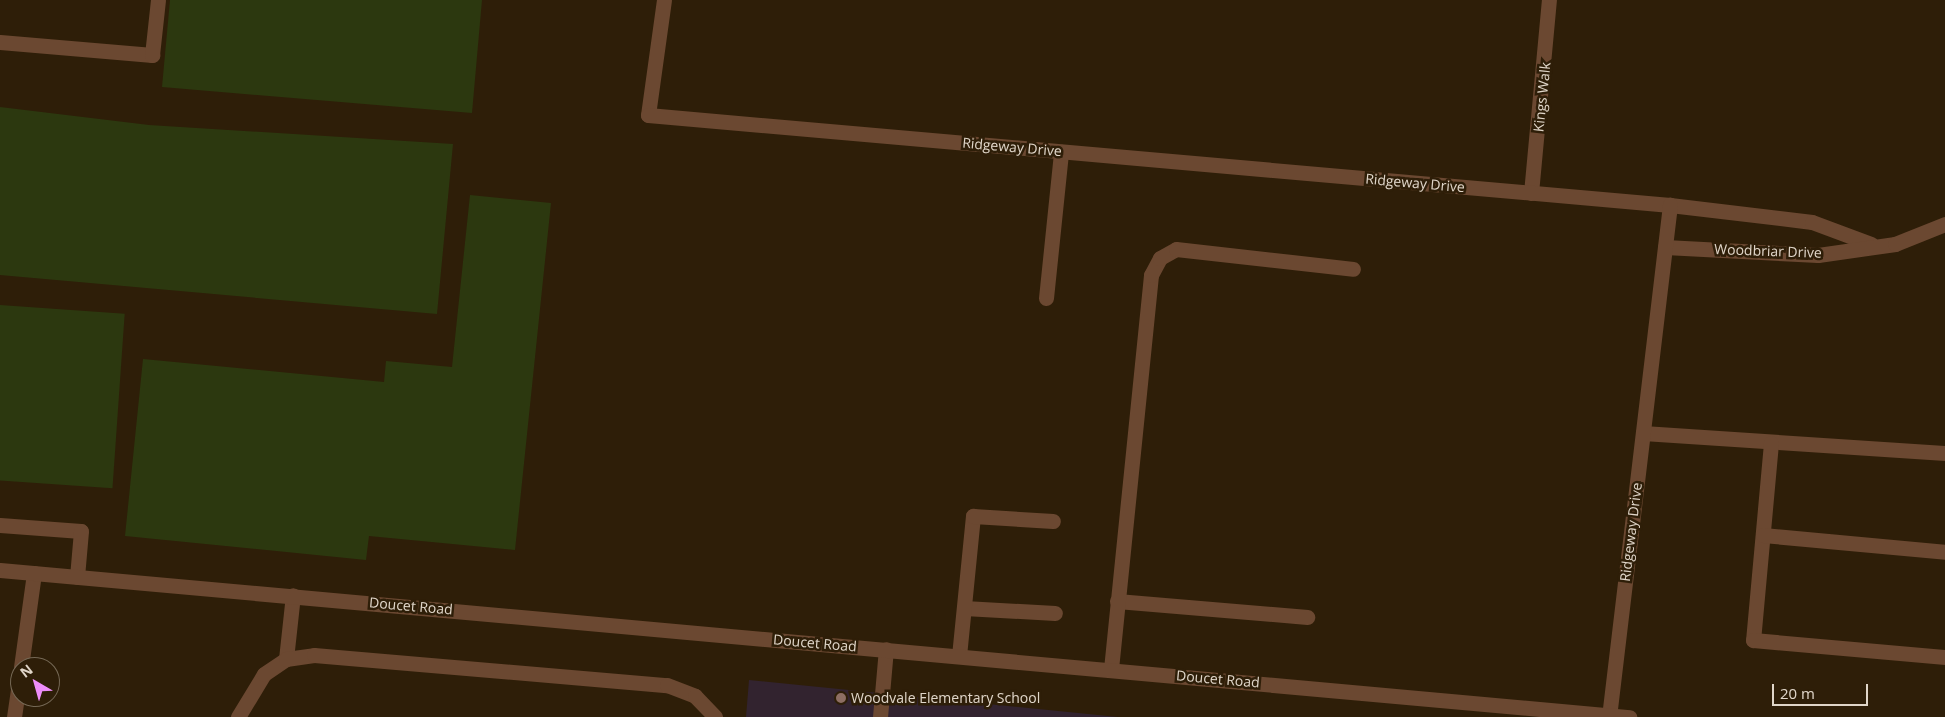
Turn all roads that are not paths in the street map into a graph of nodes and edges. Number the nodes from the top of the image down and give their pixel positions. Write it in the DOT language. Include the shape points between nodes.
graph roads {
  1 [pos="158,0"];
  2 [pos="664,0"];
  3 [pos="1549,0"];
  4 [pos="0,42"];
  5 [pos="1061,152"];
  6 [pos="1532,193"];
  7 [pos="1670,205"];
  8 [pos="1945,224"];
  9 [pos="1871,244"];
  10 [pos="1665,247"];
  11 [pos="1353,269"];
  12 [pos="1046,298"];
  13 [pos="1643,433"];
  14 [pos="1771,442"];
  15 [pos="1945,453"];
  16 [pos="1053,521"];
  17 [pos="0,525"];
  18 [pos="1763,535"];
  19 [pos="1945,552"];
  20 [pos="0,570"];
  21 [pos="34,573"];
  22 [pos="77,577"];
  23 [pos="293,595"];
  24 [pos="1117,601"];
  25 [pos="964,608"];
  26 [pos="1054,613"];
  27 [pos="1308,617"];
  28 [pos="886,649"];
  29 [pos="959,656"];
  30 [pos="22,657"];
  31 [pos="1945,657"];
  32 [pos="286,659"];
  33 [pos="1111,669"];
  34 [pos="1609,716"];
  35 [pos="238,717"];
  36 [pos="716,717"];
  37 [pos="880,717"];
  38 [pos="1629,717"];
  1 -- 4 [label="street" via="152,54"];
  2 -- 5 [label="street, Ridgeway Drive" via="648,115"];
  3 -- 6 [label="street, Kings Walk"];
  5 -- 6 [label="street, Ridgeway Drive"];
  5 -- 12 [label="street"];
  6 -- 7 [label="street, Ridgeway Drive"];
  7 -- 9 [label="street, Woodbriar Drive" via="1812,222"];
  7 -- 10 [label="street, Ridgeway Drive"];
  8 -- 9 [label="street, Woodbriar Drive" via="1905,241"];
  9 -- 10 [label="street, Woodbriar Drive" via="1818,255"];
  10 -- 13 [label="street, Ridgeway Drive"];
  11 -- 24 [label="street" via="1176,249 1160,258 1151,275"];
  13 -- 14 [label="street"];
  13 -- 34 [label="street, Ridgeway Drive"];
  14 -- 15 [label="street"];
  14 -- 18 [label="street"];
  16 -- 25 [label="street" via="973,516"];
  17 -- 22 [label="street" via="81,531"];
  18 -- 19 [label="street"];
  18 -- 31 [label="street" via="1753,640"];
  20 -- 21 [label="street, Doucet Road"];
  21 -- 22 [label="street, Doucet Road"];
  21 -- 30 [label="street"];
  22 -- 23 [label="street, Doucet Road"];
  23 -- 28 [label="street, Doucet Road"];
  23 -- 32 [label="street"];
  24 -- 27 [label="street"];
  24 -- 33 [label="street"];
  25 -- 26 [label="street"];
  25 -- 29 [label="street"];
  28 -- 29 [label="street, Doucet Road"];
  28 -- 37 [label="street"];
  29 -- 33 [label="street, Doucet Road"];
  32 -- 35 [label="street" via="264,674"];
  32 -- 36 [label="street" via="314,655 667,685 695,696"];
  33 -- 34 [label="street, Doucet Road"];
  34 -- 38 [label="street, Doucet Road"];
}
